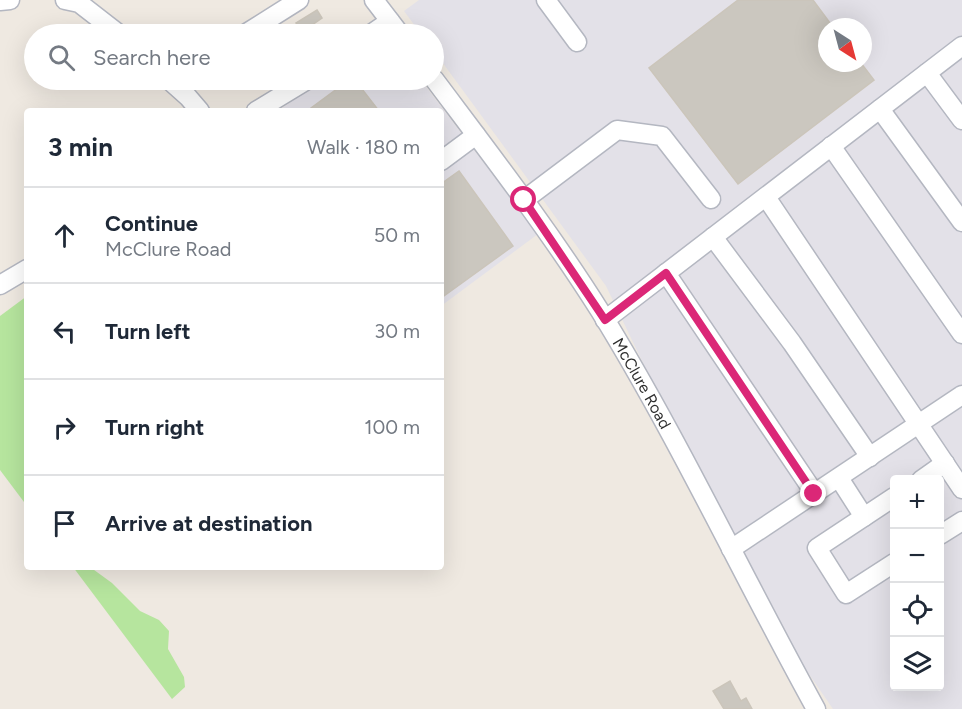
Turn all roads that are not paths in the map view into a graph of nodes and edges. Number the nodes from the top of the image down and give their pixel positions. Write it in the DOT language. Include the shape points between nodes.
graph roads {
  1 [pos="10,0"];
  2 [pos="65,0"];
  3 [pos="299,0"];
  4 [pos="546,0"];
  5 [pos="0,1"];
  6 [pos="106,24"];
  7 [pos="260,24"];
  8 [pos="577,42"];
  9 [pos="962,46"];
  10 [pos="927,73"];
  11 [pos="183,90"];
  12 [pos="291,90"];
  13 [pos="442,90"];
  14 [pos="198,108"];
  15 [pos="261,108"];
  16 [pos="880,109"];
  17 [pos="962,120"];
  18 [pos="476,135"];
  19 [pos="831,146"];
  20 [pos="444,159"];
  21 [pos="766,196"];
  22 [pos="711,199"];
  23 [pos="524,200"];
  24 [pos="962,222"];
  25 [pos="713,237"];
  26 [pos="24,271"];
  27 [pos="666,273"];
  28 [pos="0,285"];
  29 [pos="605,320"];
  30 [pos="962,334"];
  31 [pos="962,395"];
  32 [pos="919,425"];
  33 [pos="870,458"];
  34 [pos="945,464"];
  35 [pos="928,475"];
  36 [pos="839,478"];
  37 [pos="962,489"];
  38 [pos="814,494"];
  39 [pos="890,500"];
  40 [pos="864,517"];
  41 [pos="962,521"];
  42 [pos="944,533"];
  43 [pos="730,549"];
  44 [pos="890,566"];
  45 [pos="816,709"];
  1 -- 5 [label="street"];
  2 -- 6 [label="street" via="79,3"];
  3 -- 7 [label="street"];
  4 -- 8 [label="street"];
  9 -- 10 [label="street"];
  10 -- 16 [label="street"];
  10 -- 17 [label="street"];
  11 -- 14 [label="street"];
  12 -- 15 [label="street"];
  13 -- 18 [label="street, McClure Road"];
  16 -- 19 [label="street"];
  16 -- 24 [label="street"];
  18 -- 20 [label="street"];
  18 -- 23 [label="street, McClure Road"];
  19 -- 21 [label="street"];
  19 -- 30 [label="street"];
  21 -- 25 [label="street"];
  21 -- 32 [label="street"];
  22 -- 23 [label="street" via="662,136 616,130"];
  23 -- 29 [label="street, McClure Road"];
  25 -- 27 [label="street"];
  25 -- 33 [label="street" via="792,343"];
  26 -- 28 [label="street"];
  27 -- 29 [label="street"];
  27 -- 38 [label="street"];
  29 -- 43 [label="street, McClure Road"];
  31 -- 32 [label="street"];
  32 -- 33 [label="street"];
  32 -- 34 [label="street"];
  33 -- 36 [label="street"];
  34 -- 35 [label="street"];
  34 -- 37 [label="street"];
  36 -- 38 [label="street"];
  36 -- 40 [label="street"];
  38 -- 43 [label="street"];
  39 -- 40 [label="street"];
  40 -- 44 [label="street" via="816,548 846,594"];
  41 -- 42 [label="street"];
  43 -- 45 [label="street, McClure Road"];
}
